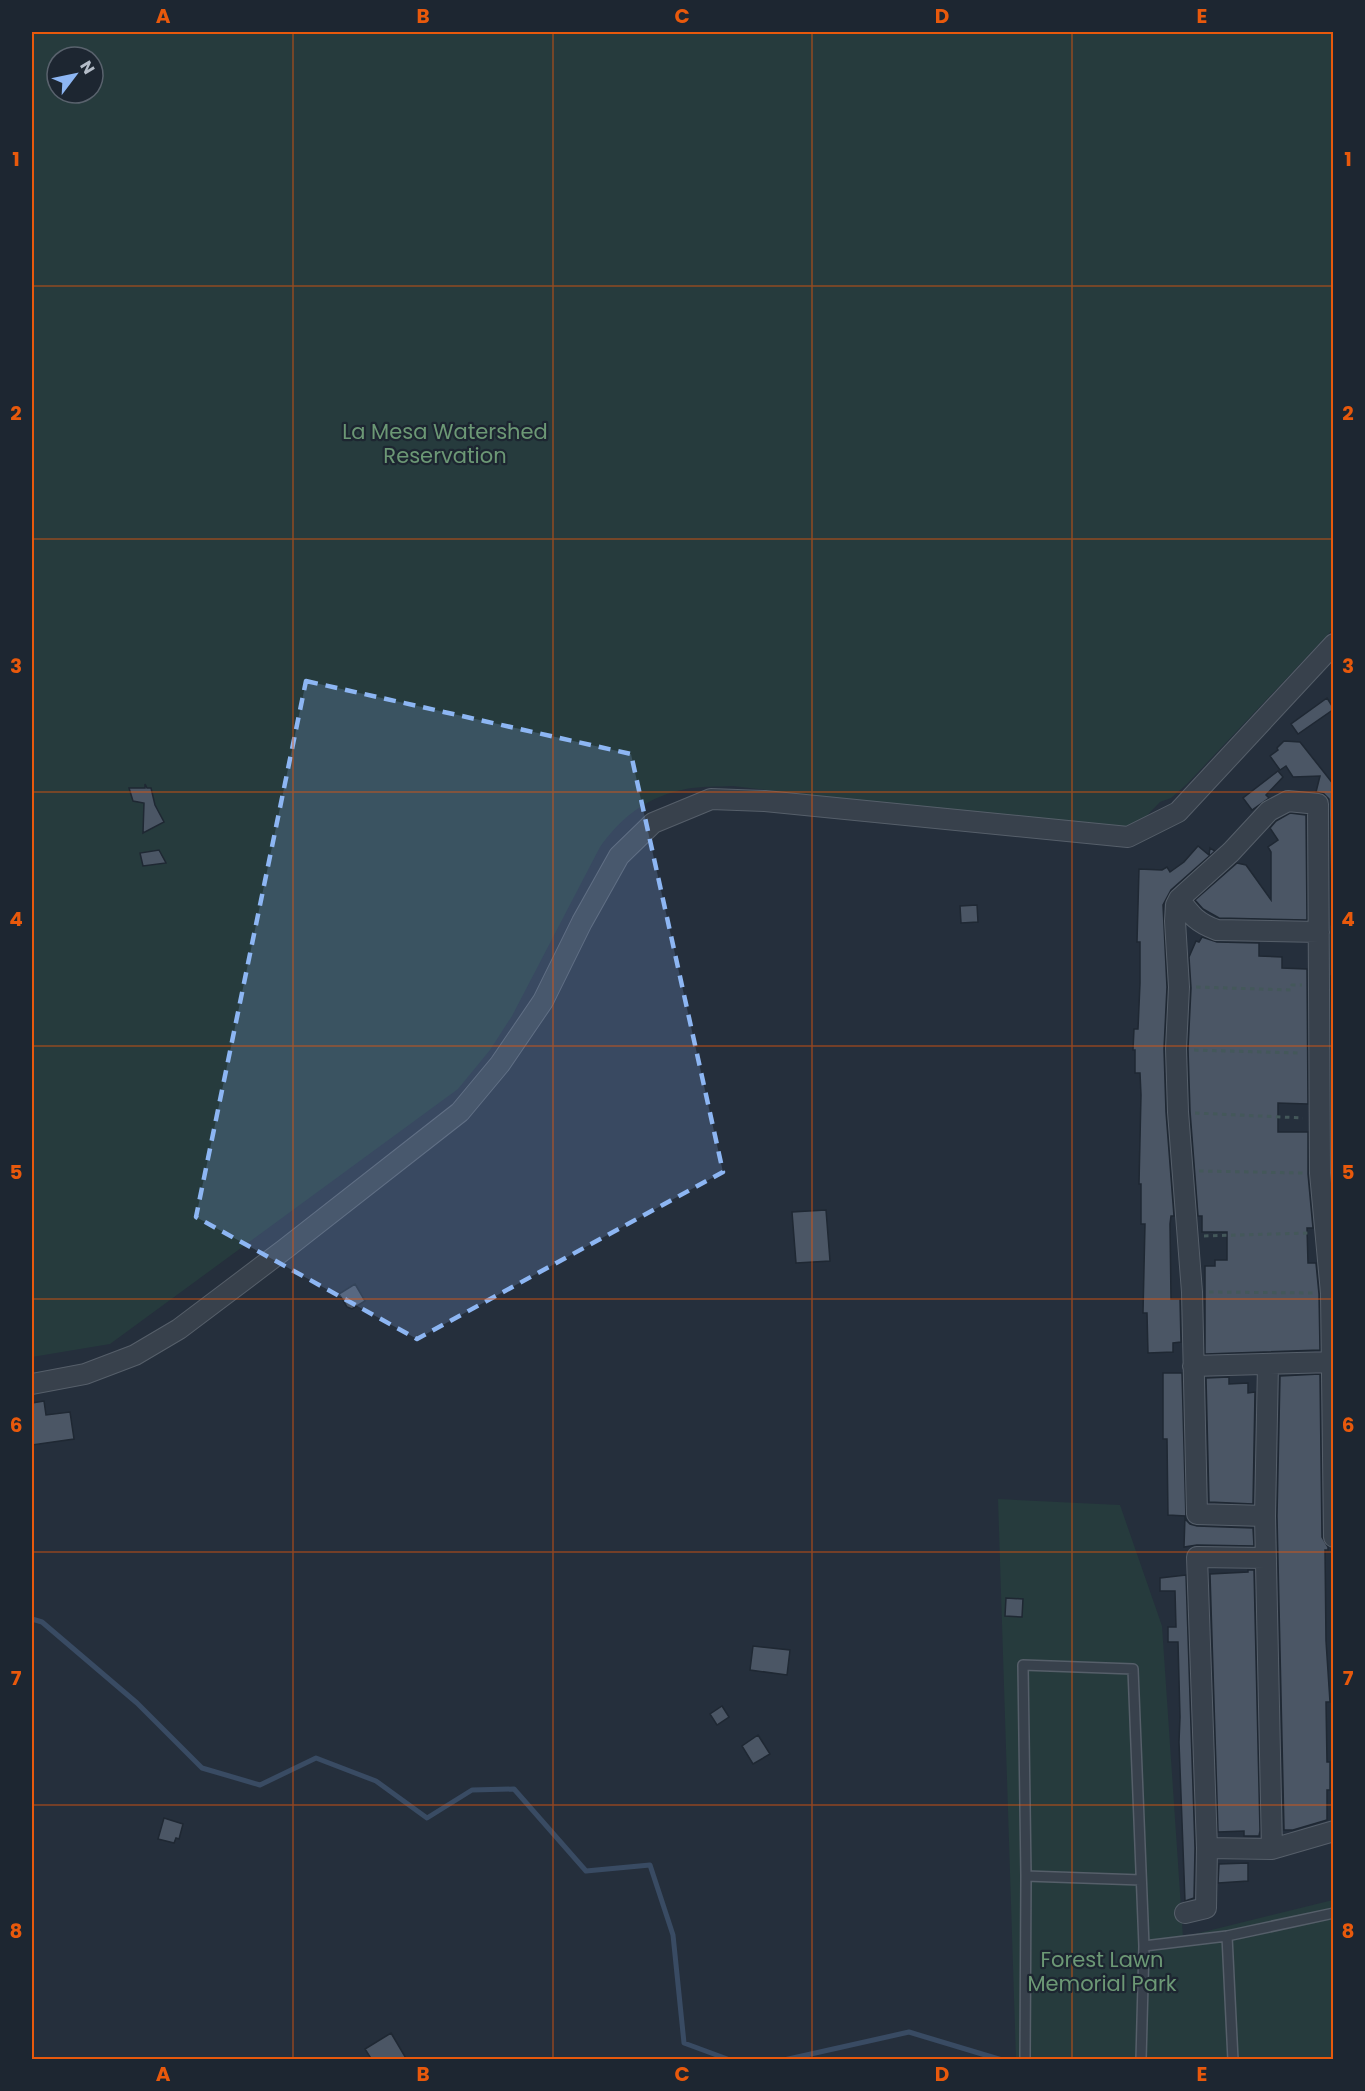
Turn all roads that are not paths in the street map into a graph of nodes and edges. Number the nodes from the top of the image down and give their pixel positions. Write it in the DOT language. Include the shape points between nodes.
graph roads {
  1 [pos="1334,644"];
  2 [pos="1179,899"];
  3 [pos="1319,932"];
  4 [pos="1333,1362"];
  5 [pos="1268,1364"];
  6 [pos="1193,1366"];
  7 [pos="32,1384"];
  8 [pos="1265,1516"];
  9 [pos="1334,1537"];
  10 [pos="1266,1558"];
  11 [pos="1334,1831"];
  12 [pos="1208,1848"];
  13 [pos="1272,1849"];
  14 [pos="1026,1876"];
  15 [pos="1141,1880"];
  16 [pos="1185,1913"];
  17 [pos="1334,1913"];
  18 [pos="1227,1935"];
  19 [pos="1144,1946"];
  20 [pos="1024,2060"];
  21 [pos="1141,2060"];
  22 [pos="1233,2060"];
  1 -- 7 [label="street" via="1178,812 1128,837 711,798 653,823 619,856 543,1001 500,1065 460,1112 179,1329 135,1355 85,1374"];
  2 -- 3 [label="street" via="1193,918 1216,930"];
  2 -- 3 [label="street" via="1269,811 1288,801 1318,804"];
  2 -- 6 [label="street" via="1176,1049"];
  3 -- 4 [label="street" via="1320,1173"];
  4 -- 5 [label="street"];
  4 -- 9 [label="street"];
  5 -- 6 [label="street"];
  5 -- 8 [label="street"];
  6 -- 8 [label="street" via="1197,1514"];
  8 -- 10 [label="street"];
  10 -- 12 [label="street" via="1197,1557"];
  10 -- 13 [label="street"];
  11 -- 13 [label="street"];
  12 -- 13 [label="street"];
  12 -- 16 [label="street" via="1206,1908"];
  14 -- 15 [label="lane"];
  14 -- 15 [label="lane" via="1023,1665 1133,1669"];
  14 -- 20 [label="lane"];
  15 -- 19 [label="lane"];
  17 -- 18 [label="lane"];
  18 -- 19 [label="lane"];
  18 -- 22 [label="lane"];
  19 -- 21 [label="lane"];
}
